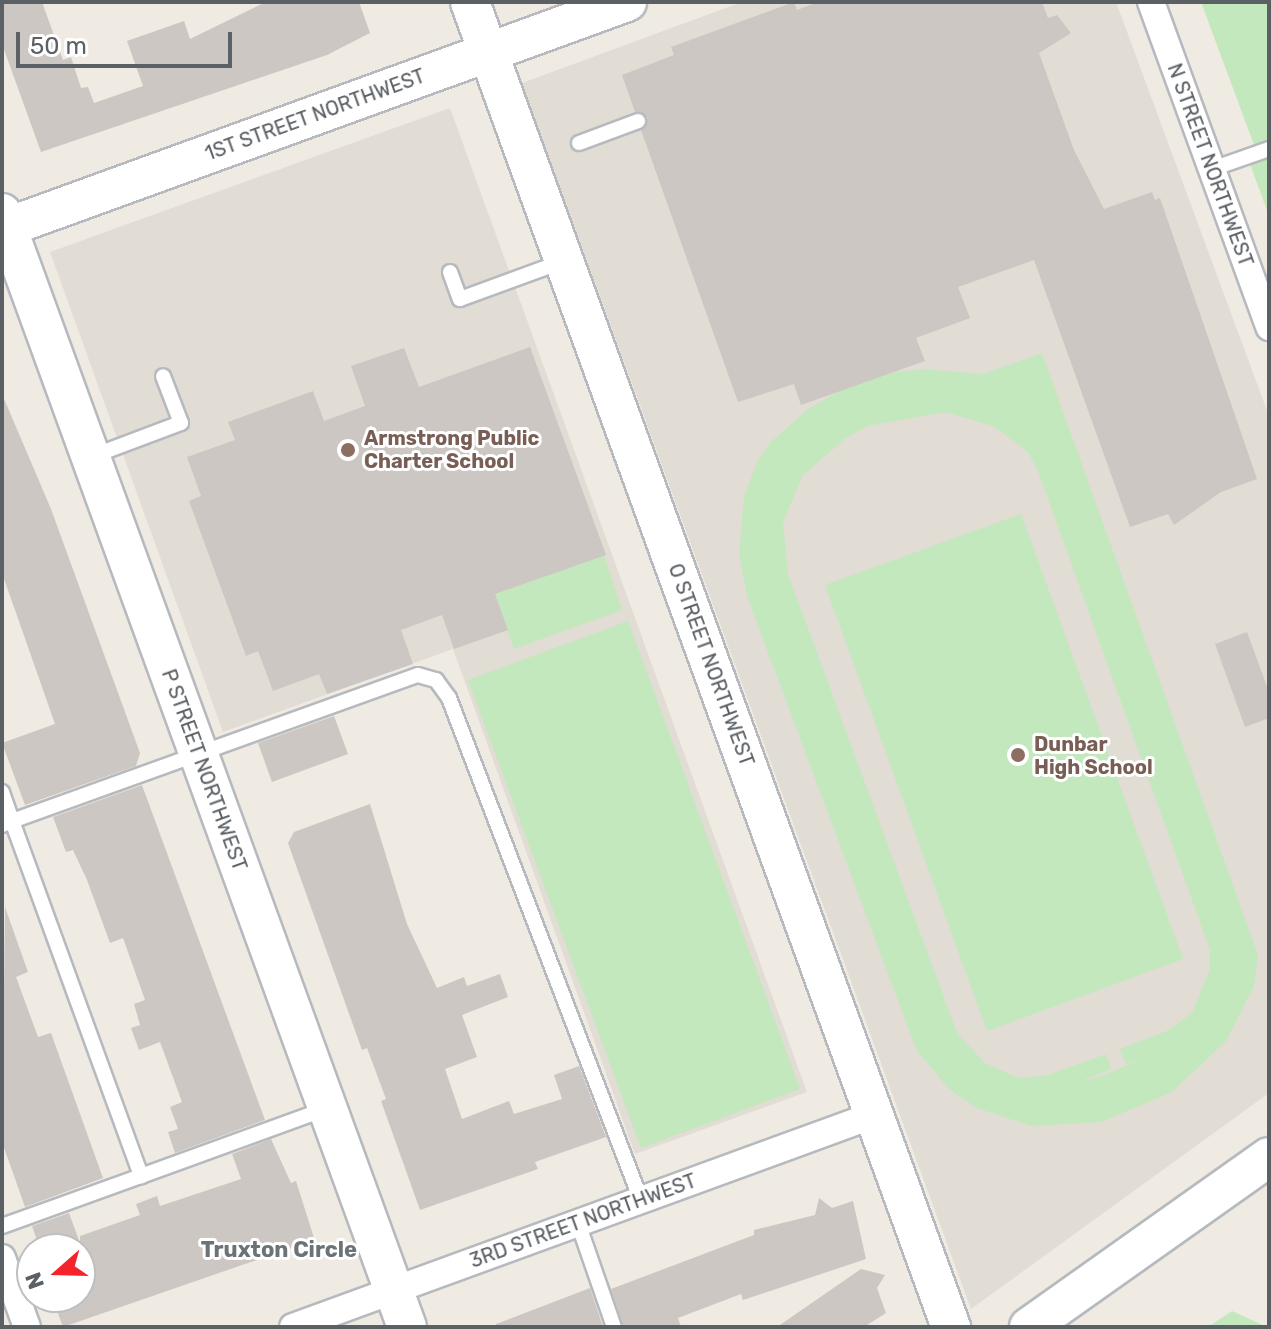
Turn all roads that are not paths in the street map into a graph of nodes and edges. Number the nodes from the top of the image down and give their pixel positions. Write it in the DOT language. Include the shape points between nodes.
graph roads {
  1 [pos="470,2"];
  2 [pos="627,2"];
  3 [pos="1151,2"];
  4 [pos="488,52"];
  5 [pos="638,121"];
  6 [pos="579,143"];
  7 [pos="1269,149"];
  8 [pos="1212,169"];
  9 [pos="4,223"];
  10 [pos="564,261"];
  11 [pos="450,272"];
  12 [pos="1269,327"];
  13 [pos="163,376"];
  14 [pos="90,457"];
  15 [pos="198,753"];
  16 [pos="2,792"];
  17 [pos="7,823"];
  18 [pos="327,1108"];
  19 [pos="874,1115"];
  20 [pos="1269,1157"];
  21 [pos="141,1176"];
  22 [pos="641,1200"];
  23 [pos="578,1223"];
  24 [pos="2,1226"];
  25 [pos="2,1258"];
  26 [pos="393,1290"];
  27 [pos="27,1327"];
  28 [pos="293,1327"];
  29 [pos="407,1327"];
  30 [pos="614,1327"];
  31 [pos="951,1327"];
  32 [pos="1029,1327"];
  1 -- 4 [label="street, O STREET NORTHWEST"];
  2 -- 4 [label="street, 1ST STREET NORTHWEST"];
  3 -- 8 [label="street, N STREET NORTHWEST"];
  4 -- 9 [label="street, 1ST STREET NORTHWEST"];
  4 -- 10 [label="street, O STREET NORTHWEST"];
  5 -- 6 [label="lane"];
  7 -- 8 [label="lane"];
  8 -- 12 [label="street, N STREET NORTHWEST"];
  9 -- 14 [label="street, P STREET NORTHWEST"];
  10 -- 11 [label="lane" via="460,299"];
  10 -- 19 [label="street, O STREET NORTHWEST"];
  13 -- 14 [label="lane" via="181,423"];
  14 -- 15 [label="street, P STREET NORTHWEST"];
  15 -- 17 [label="lane"];
  15 -- 18 [label="street, P STREET NORTHWEST"];
  15 -- 22 [label="lane" via="418,675 436,680 449,698"];
  16 -- 17 [label="lane"];
  17 -- 21 [label="lane"];
  18 -- 21 [label="lane"];
  18 -- 26 [label="street, P STREET NORTHWEST"];
  19 -- 22 [label="street, 3RD STREET NORTHWEST"];
  19 -- 31 [label="street, O STREET NORTHWEST"];
  20 -- 32 [label="street"];
  21 -- 24 [label="lane"];
  22 -- 23 [label="street, 3RD STREET NORTHWEST"];
  23 -- 26 [label="street, 3RD STREET NORTHWEST"];
  23 -- 30 [label="lane"];
  25 -- 27 [label="street"];
  26 -- 28 [label="street, 3RD STREET NORTHWEST"];
  26 -- 29 [label="street, P STREET NORTHWEST"];
}
